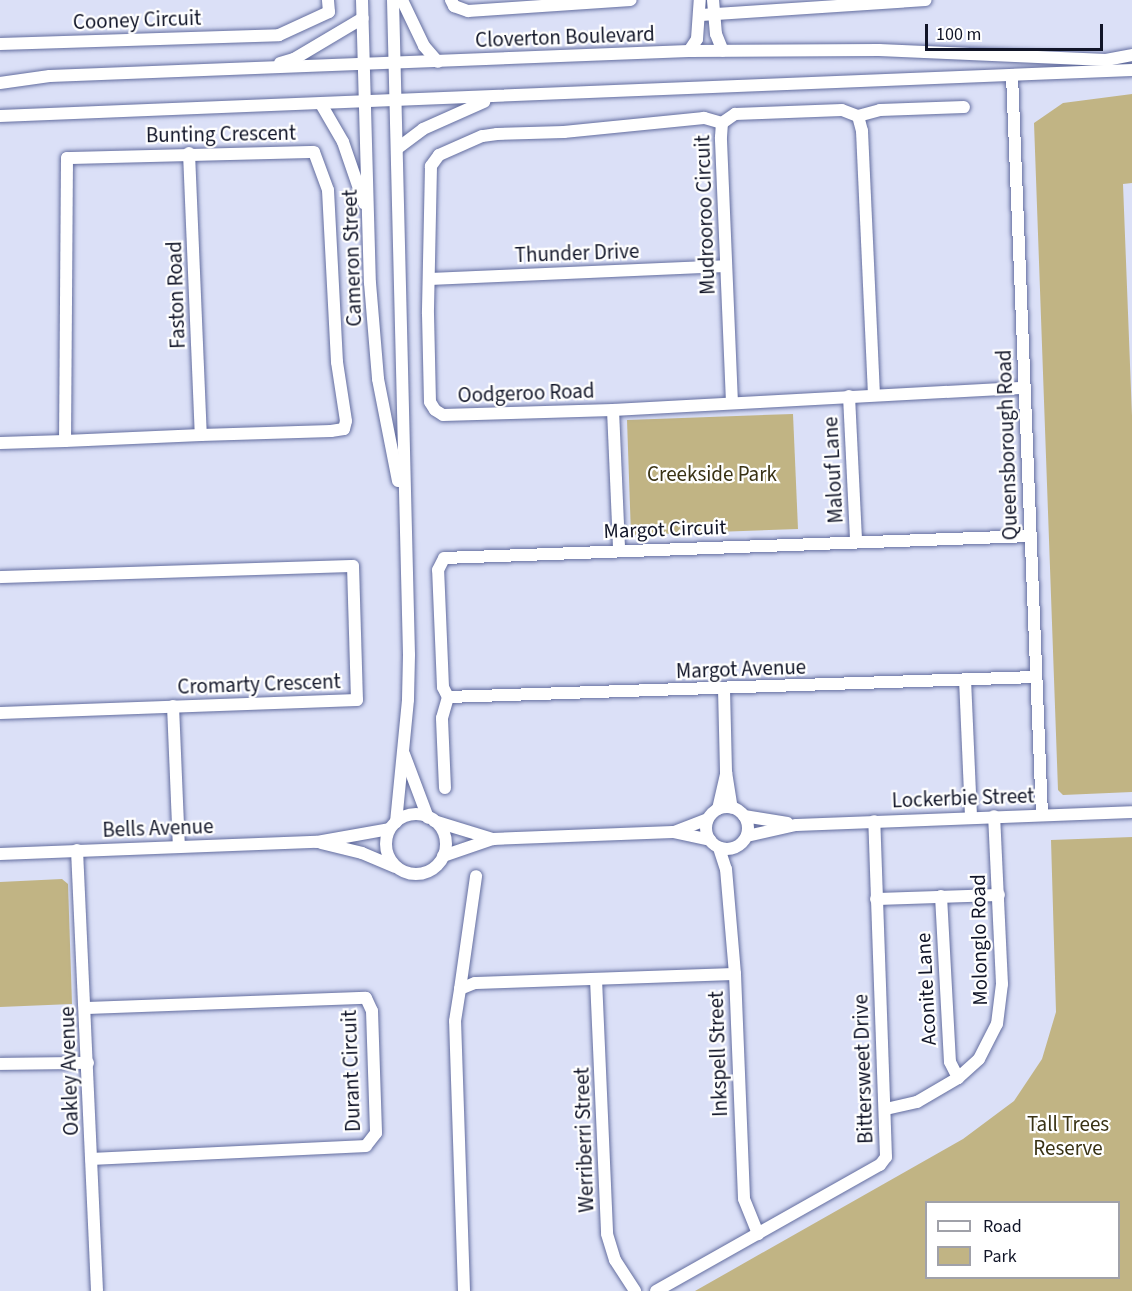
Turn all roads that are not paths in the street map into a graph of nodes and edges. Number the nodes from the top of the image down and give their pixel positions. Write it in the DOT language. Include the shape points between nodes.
graph roads {
  1 [pos="328,0"];
  2 [pos="362,0"];
  3 [pos="393,0"];
  4 [pos="402,0"];
  5 [pos="452,0"];
  6 [pos="631,0"];
  7 [pos="700,0"];
  8 [pos="713,0"];
  9 [pos="926,0"];
  10 [pos="707,15"];
  11 [pos="363,18"];
  12 [pos="0,44"];
  13 [pos="688,51"];
  14 [pos="723,51"];
  15 [pos="1132,55"];
  16 [pos="438,62"];
  17 [pos="396,64"];
  18 [pos="365,65"];
  19 [pos="262,68"];
  20 [pos="1132,70"];
  21 [pos="1012,75"];
  22 [pos="0,83"];
  23 [pos="499,97"];
  24 [pos="397,101"];
  25 [pos="366,102"];
  26 [pos="321,104"];
  27 [pos="964,107"];
  28 [pos="0,116"];
  29 [pos="858,116"];
  30 [pos="722,123"];
  31 [pos="398,148"];
  32 [pos="189,153"];
  33 [pos="369,218"];
  34 [pos="725,266"];
  35 [pos="430,279"];
  36 [pos="1024,388"];
  37 [pos="874,395"];
  38 [pos="849,396"];
  39 [pos="732,403"];
  40 [pos="614,410"];
  41 [pos="201,435"];
  42 [pos="65,441"];
  43 [pos="0,443"];
  44 [pos="404,512"];
  45 [pos="1030,536"];
  46 [pos="856,541"];
  47 [pos="619,549"];
  48 [pos="0,578"];
  49 [pos="1035,677"];
  50 [pos="965,680"];
  51 [pos="724,689"];
  52 [pos="448,697"];
  53 [pos="173,706"];
  54 [pos="0,713"];
  55 [pos="402,751"];
  56 [pos="726,772"];
  57 [pos="446,788"];
  58 [pos="732,808"];
  59 [pos="718,809"];
  60 [pos="1132,812"];
  61 [pos="1042,814"];
  62 [pos="744,816"];
  63 [pos="971,816"];
  64 [pos="994,816"];
  65 [pos="431,819"];
  66 [pos="708,819"];
  67 [pos="874,820"];
  68 [pos="796,825"];
  69 [pos="393,826"];
  70 [pos="673,832"];
  71 [pos="747,836"];
  72 [pos="492,839"];
  73 [pos="317,842"];
  74 [pos="715,844"];
  75 [pos="738,846"];
  76 [pos="179,847"];
  77 [pos="77,850"];
  78 [pos="0,854"];
  79 [pos="443,856"];
  80 [pos="395,867"];
  81 [pos="726,869"];
  82 [pos="476,876"];
  83 [pos="999,895"];
  84 [pos="941,896"];
  85 [pos="876,899"];
  86 [pos="735,974"];
  87 [pos="597,979"];
  88 [pos="460,989"];
  89 [pos="87,1008"];
  90 [pos="88,1063"];
  91 [pos="0,1064"];
  92 [pos="958,1078"];
  93 [pos="886,1109"];
  94 [pos="91,1159"];
  95 [pos="758,1234"];
  96 [pos="97,1291"];
  97 [pos="464,1291"];
  98 [pos="635,1291"];
  99 [pos="656,1291"];
  1 -- 12 [label="street, Cooney Circuit" via="329,12 279,35"];
  2 -- 11 [label="street, Cameron Street"];
  3 -- 17 [label="street, Cameron Street"];
  4 -- 16 [label="street" via="424,46"];
  5 -- 6 [label="street" via="454,6 468,11"];
  7 -- 10 [label="street"];
  8 -- 10 [label="street"];
  9 -- 10 [label="street"];
  10 -- 13 [label="street"];
  10 -- 14 [label="street"];
  11 -- 18 [label="street, Cameron Street"];
  11 -- 19 [label="street" via="294,59"];
  13 -- 14 [label="street, Cloverton Boulevard"];
  13 -- 16 [label="street, Cloverton Boulevard"];
  14 -- 15 [label="street, Cloverton Boulevard" via="879,50 1106,60"];
  16 -- 17 [label="street, Cloverton Boulevard"];
  17 -- 18 [label="street, Cloverton Boulevard"];
  17 -- 24 [label="street, Cameron Street"];
  18 -- 19 [label="street, Cloverton Boulevard"];
  18 -- 25 [label="street, Cameron Street"];
  19 -- 22 [label="street, Cloverton Boulevard" via="50,76"];
  20 -- 21 [label="street"];
  21 -- 23 [label="street" via="776,82"];
  21 -- 36 [label="street, Queensborough Road"];
  23 -- 24 [label="street"];
  23 -- 31 [label="street" via="451,115"];
  24 -- 25 [label="street"];
  24 -- 31 [label="street, Cameron Street"];
  25 -- 26 [label="street"];
  25 -- 33 [label="street, Cameron Street"];
  26 -- 28 [label="street"];
  26 -- 33 [label="street" via="343,142"];
  27 -- 29 [label="street" via="880,110"];
  29 -- 30 [label="street, Mudrooroo Circuit" via="842,110 735,114"];
  29 -- 37 [label="street" via="862,131"];
  30 -- 34 [label="street, Mudrooroo Circuit"];
  30 -- 35 [label="street, Oodgeroo Road" via="704,118 564,132 497,134 482,136 439,155 431,166"];
  31 -- 44 [label="street, Cameron Street"];
  32 -- 41 [label="street, Faston Road"];
  32 -- 41 [label="street, Bunting Crescent" via="314,152 328,190 337,362 346,421 344,429 331,431"];
  32 -- 42 [label="street, Bunting Crescent" via="68,158"];
  33 -- 44 [label="street, Cameron Street" via="378,379"];
  34 -- 35 [label="street, Thunder Drive"];
  34 -- 39 [label="street, Mudrooroo Circuit"];
  35 -- 40 [label="street, Oodgeroo Road" via="430,402 435,410 443,415"];
  36 -- 37 [label="street, Oodgeroo Road"];
  36 -- 45 [label="street, Queensborough Road"];
  37 -- 38 [label="street, Oodgeroo Road"];
  38 -- 39 [label="street, Oodgeroo Road"];
  38 -- 46 [label="street, Malouf Lane"];
  39 -- 40 [label="street, Oodgeroo Road"];
  40 -- 47 [label="street"];
  41 -- 42 [label="street, Bunting Crescent"];
  42 -- 43 [label="street, Bunting Crescent"];
  44 -- 55 [label="street, Cameron Street" via="408,700"];
  45 -- 46 [label="street, Margot Circuit"];
  45 -- 49 [label="street, Queensborough Road"];
  46 -- 47 [label="street, Margot Circuit"];
  47 -- 52 [label="street, Margot Circuit" via="444,558 438,570 443,687"];
  48 -- 53 [label="street, Cromarty Crescent" via="353,566 357,700"];
  49 -- 50 [label="street, Margot Avenue"];
  49 -- 61 [label="street, Queensborough Road"];
  50 -- 51 [label="street, Margot Avenue"];
  50 -- 63 [label="street"];
  51 -- 52 [label="street, Margot Avenue"];
  51 -- 56 [label="street"];
  52 -- 57 [label="street" via="442,717"];
  53 -- 54 [label="street, Cromarty Crescent"];
  53 -- 76 [label="street"];
  55 -- 65 [label="street"];
  55 -- 69 [label="street, Cameron Street"];
  56 -- 58 [label="street"];
  56 -- 59 [label="street"];
  58 -- 59 [label="street"];
  58 -- 62 [label="street"];
  59 -- 66 [label="street"];
  60 -- 61 [label="street, Lockerbie Street"];
  61 -- 64 [label="street, Lockerbie Street"];
  62 -- 68 [label="street"];
  62 -- 71 [label="street"];
  63 -- 64 [label="street, Lockerbie Street"];
  63 -- 67 [label="street, Lockerbie Street"];
  64 -- 83 [label="street, Molonglo Road"];
  65 -- 69 [label="street" via="415,814"];
  65 -- 72 [label="street"];
  65 -- 79 [label="street" via="445,838"];
  66 -- 70 [label="street"];
  66 -- 74 [label="street" via="706,833"];
  67 -- 68 [label="street, Lockerbie Street"];
  67 -- 85 [label="street, Bittersweet Drive"];
  68 -- 71 [label="street"];
  69 -- 73 [label="street"];
  69 -- 80 [label="street" via="386,849"];
  70 -- 72 [label="street"];
  70 -- 74 [label="street"];
  71 -- 75 [label="street"];
  72 -- 79 [label="street"];
  73 -- 76 [label="street, Bells Avenue"];
  73 -- 80 [label="street" via="362,853"];
  74 -- 75 [label="street"];
  74 -- 81 [label="street, Inkspell Street"];
  75 -- 81 [label="street"];
  76 -- 77 [label="street, Bells Avenue"];
  77 -- 78 [label="street, Bells Avenue"];
  77 -- 89 [label="street, Oakley Avenue"];
  79 -- 80 [label="street" via="422,874"];
  81 -- 86 [label="street, Inkspell Street"];
  82 -- 88 [label="street"];
  83 -- 84 [label="street"];
  83 -- 92 [label="street, Molonglo Road" via="1002,984 997,1024 979,1059"];
  84 -- 85 [label="street"];
  84 -- 92 [label="street, Aconite Lane" via="950,1062"];
  85 -- 93 [label="street, Bittersweet Drive"];
  86 -- 87 [label="street"];
  86 -- 95 [label="street, Inkspell Street" via="744,1199"];
  87 -- 88 [label="street" via="475,983"];
  87 -- 98 [label="street, Werriberri Street" via="607,1234 615,1260"];
  88 -- 97 [label="street" via="455,1021"];
  89 -- 90 [label="street, Oakley Avenue"];
  89 -- 94 [label="street, Durant Circuit" via="366,998 372,1011 376,1133 364,1146"];
  90 -- 91 [label="street"];
  90 -- 94 [label="street, Oakley Avenue"];
  92 -- 93 [label="street, Molonglo Road" via="917,1102"];
  93 -- 95 [label="street, Bittersweet Drive" via="886,1157 880,1165"];
  94 -- 96 [label="street, Oakley Avenue"];
  95 -- 99 [label="street, Bittersweet Drive"];
}
